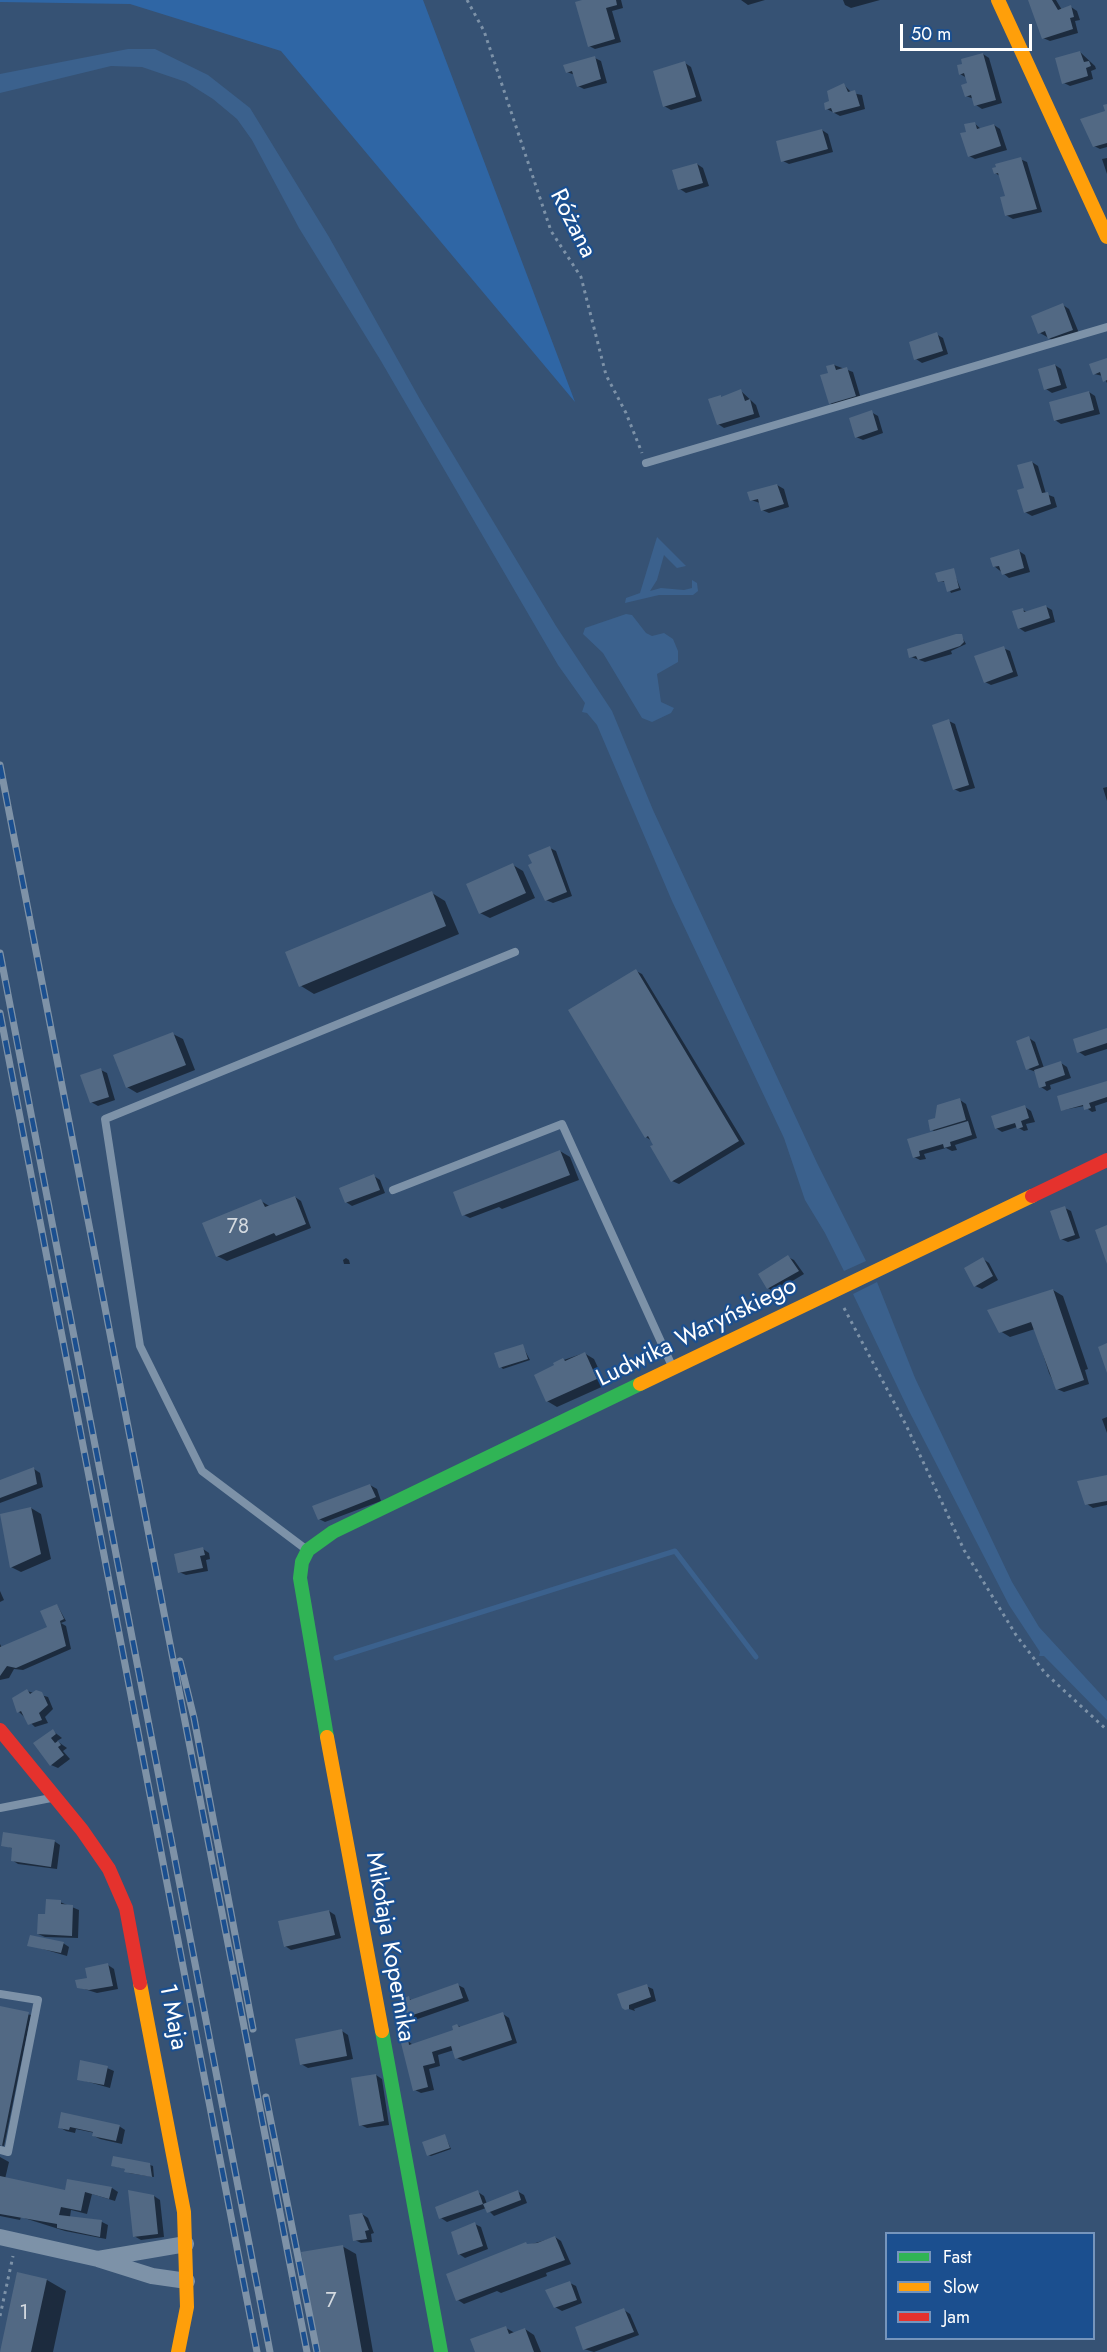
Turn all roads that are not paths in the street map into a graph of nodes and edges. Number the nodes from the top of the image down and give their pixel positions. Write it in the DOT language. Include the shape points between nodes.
graph roads {
  1 [pos="998,0"];
  2 [pos="1107,237"];
  3 [pos="1107,327"];
  4 [pos="646,463"];
  5 [pos="515,952"];
  6 [pos="1107,1160"];
  7 [pos="393,1190"];
  8 [pos="674,1369"];
  9 [pos="308,1551"];
  10 [pos="0,1730"];
  11 [pos="57,1797"];
  12 [pos="0,1808"];
  13 [pos="0,1994"];
  14 [pos="0,2150"];
  15 [pos="0,2237"];
  16 [pos="186,2244"];
  17 [pos="98,2259"];
  18 [pos="187,2282"];
  19 [pos="178,2352"];
  20 [pos="441,2352"];
  1 -- 2 [label="street"];
  3 -- 4 [label="lane"];
  5 -- 9 [label="lane" via="105,1119 140,1346 201,1471"];
  6 -- 8 [label="street, Ludwika Waryńskiego"];
  7 -- 8 [label="lane" via="562,1124"];
  8 -- 9 [label="street, Ludwika Waryńskiego" via="333,1532"];
  9 -- 20 [label="street, Mikołaja Kopernika" via="300,1578 303,1605"];
  10 -- 11 [label="street, 1 Maja"];
  11 -- 12 [label="lane"];
  11 -- 16 [label="street, 1 Maja" via="109,1869 126,1908 179,2179"];
  13 -- 14 [label="lane" via="38,2000 8,2152"];
  15 -- 17 [label="street"];
  16 -- 17 [label="street"];
  16 -- 18 [label="street, 1 Maja"];
  17 -- 18 [label="street"];
  18 -- 19 [label="street, 1 Maja" via="184,2330"];
}
